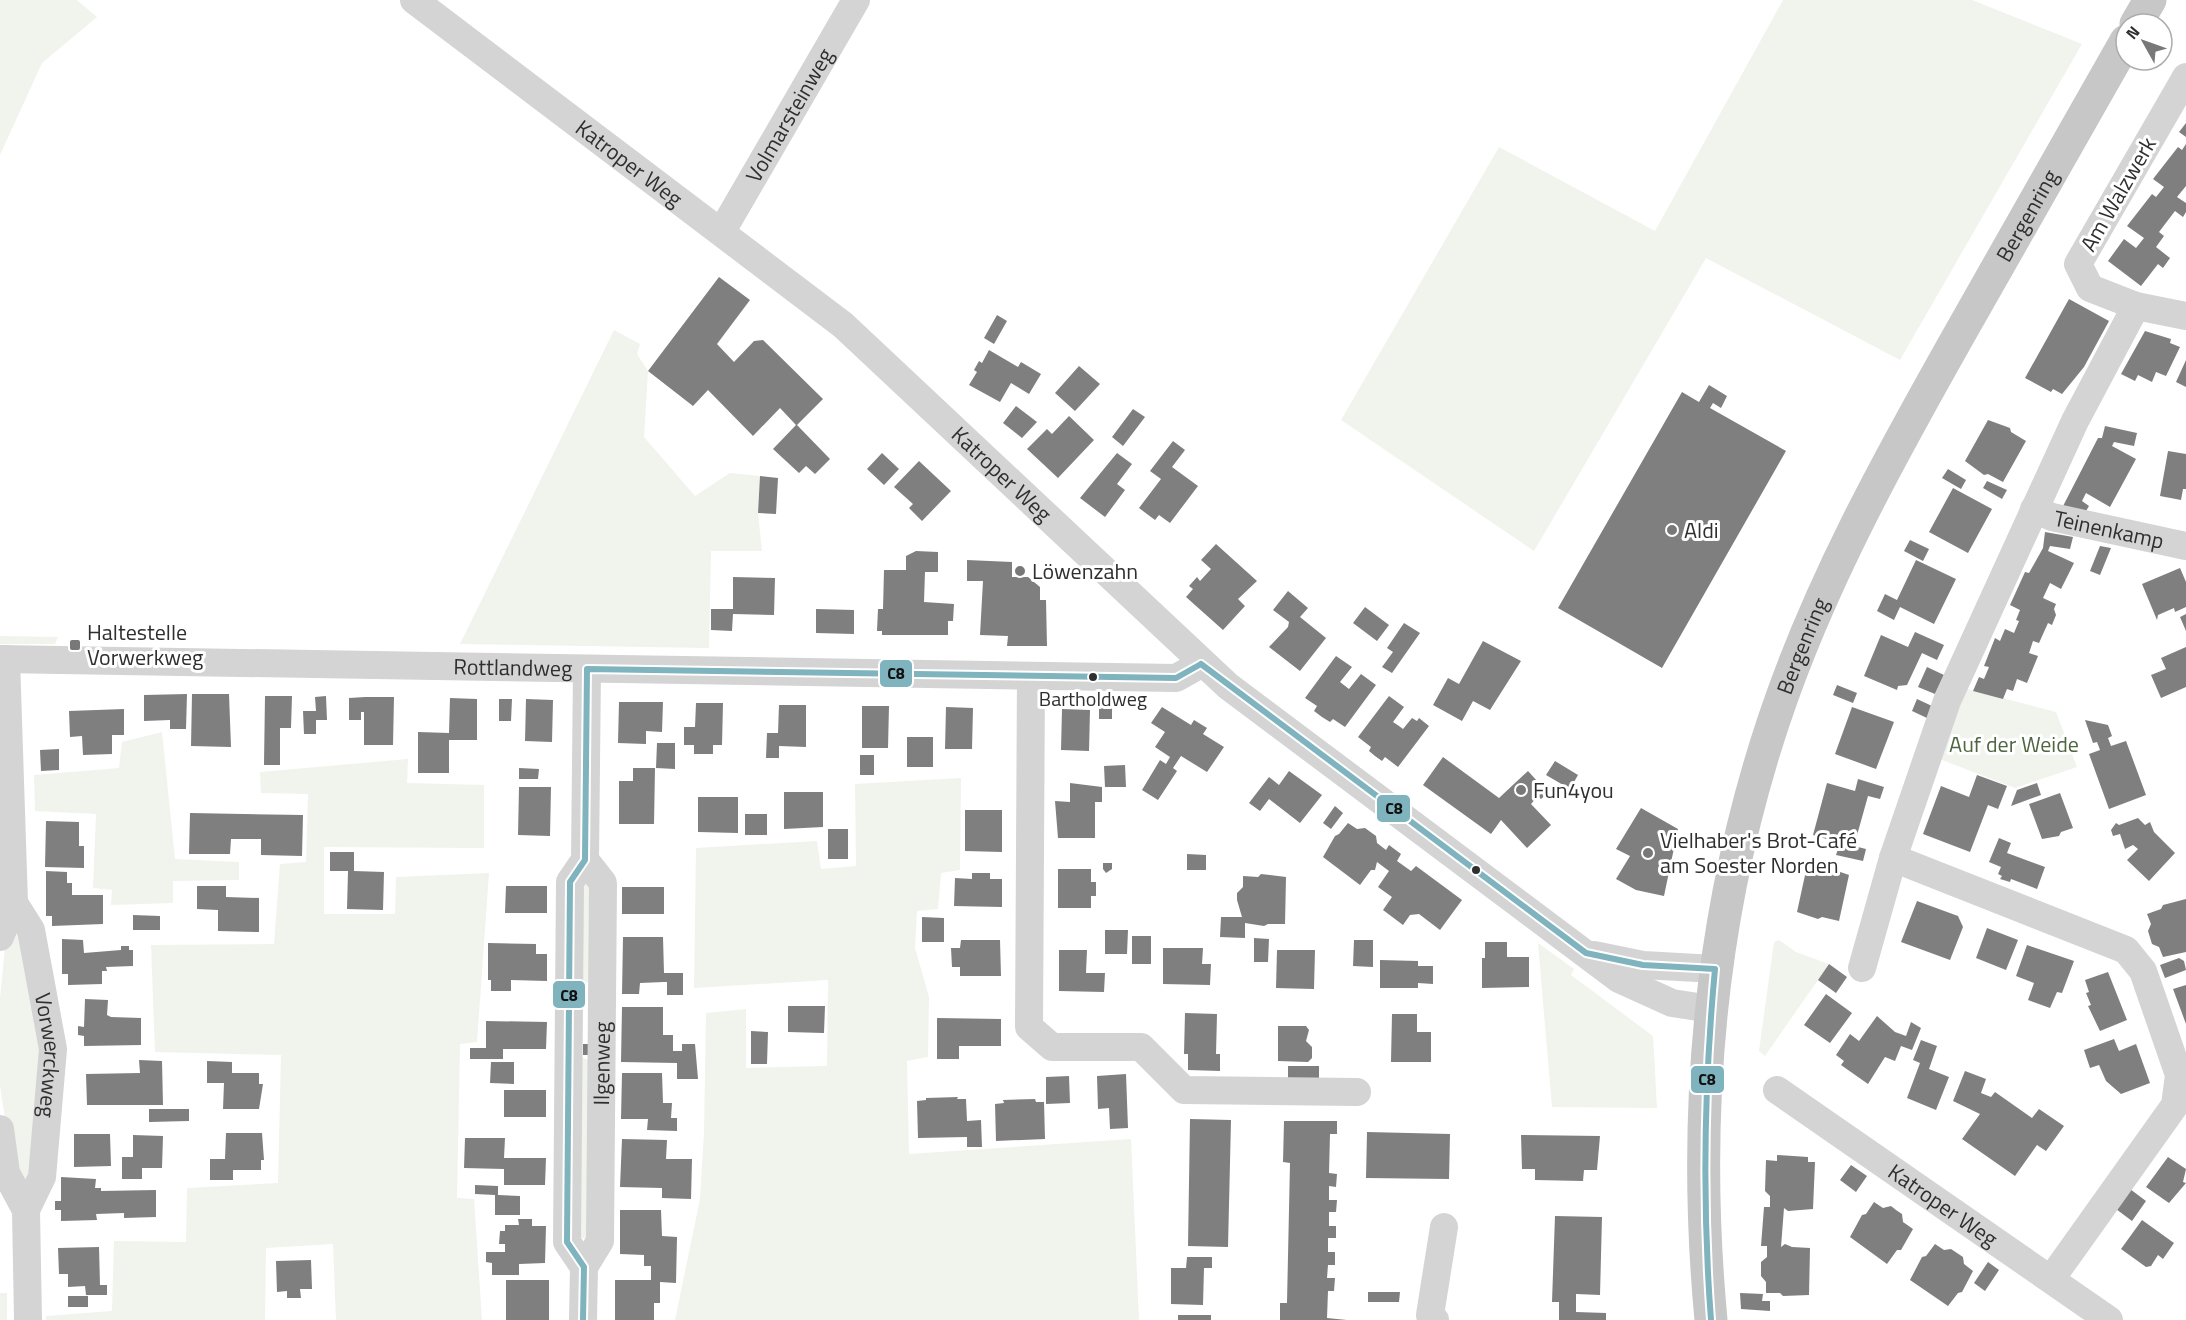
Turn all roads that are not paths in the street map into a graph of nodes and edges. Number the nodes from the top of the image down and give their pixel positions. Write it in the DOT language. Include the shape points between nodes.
graph roads {
  1 [pos="414,0"];
  2 [pos="856,0"];
  3 [pos="2114,62"];
  4 [pos="2186,77"];
  5 [pos="722,231"];
  6 [pos="2136,306"];
  7 [pos="2186,316"];
  8 [pos="2034,509"];
  9 [pos="2186,546"];
  10 [pos="3,659"];
  11 [pos="1201,664"];
  12 [pos="587,669"];
  13 [pos="1031,676"];
  14 [pos="1893,858"];
  15 [pos="14,903"];
  16 [pos="0,937"];
  17 [pos="1586,953"];
  18 [pos="1862,968"];
  19 [pos="1715,969"];
  20 [pos="1711,1010"];
  21 [pos="1777,1090"];
  22 [pos="1358,1092"];
  23 [pos="0,1130"];
  24 [pos="26,1210"];
  25 [pos="1444,1227"];
  26 [pos="2051,1279"];
  27 [pos="28,1320"];
  28 [pos="583,1320"];
  29 [pos="1435,1320"];
  30 [pos="1710,1320"];
  31 [pos="2109,1320"];
  1 -- 5 [label="street, Katroper Weg"];
  2 -- 5 [label="street, Volmarsteinweg"];
  3 -- 19 [label="main road, Bergenring" via="1878,479 1814,617 1761,760 1739,841"];
  4 -- 6 [label="street, Am Walzwerk" via="2078,264 2090,288"];
  5 -- 11 [label="street, Katroper Weg" via="843,325"];
  6 -- 7 [label="street, Am Walzwerk"];
  6 -- 8 [label="street" via="2082,406"];
  8 -- 9 [label="street, Teinenkamp" via="2052,517"];
  8 -- 14 [label="street" via="1947,701"];
  10 -- 12 [label="street, Rottlandweg"];
  10 -- 15 [label="street"];
  11 -- 13 [label="street, Rottlandweg" via="1176,678"];
  11 -- 17 [label="street, Katroper Weg"];
  12 -- 13 [label="street, Rottlandweg"];
  12 -- 28 [label="street, Ilgenweg" via="585,860 603,883 603,999 600,1241 584,1268"];
  13 -- 22 [label="street" via="1029,1027 1052,1047 1141,1047 1184,1090"];
  14 -- 18 [label="street"];
  14 -- 26 [label="street" via="2126,950 2143,971 2179,1075 2175,1105"];
  15 -- 16 [label="street"];
  15 -- 24 [label="street, Vorwerckweg" via="31,930 53,1049 42,1178"];
  17 -- 19 [label="street, Katroper Weg" via="1643,964"];
  17 -- 20 [label="street, Katroper Weg" via="1619,979 1672,1003"];
  19 -- 20 [label="main road, Bergenring"];
  20 -- 30 [label="main road, Bergenring" via="1703,1137 1704,1245"];
  21 -- 26 [label="street, Katroper Weg"];
  23 -- 24 [label="street, Vorwerckweg" via="6,1173"];
  24 -- 27 [label="street, Vorwerckweg"];
  25 -- 29 [label="street" via="1430,1315"];
  26 -- 31 [label="street, Katroper Weg"];
}
